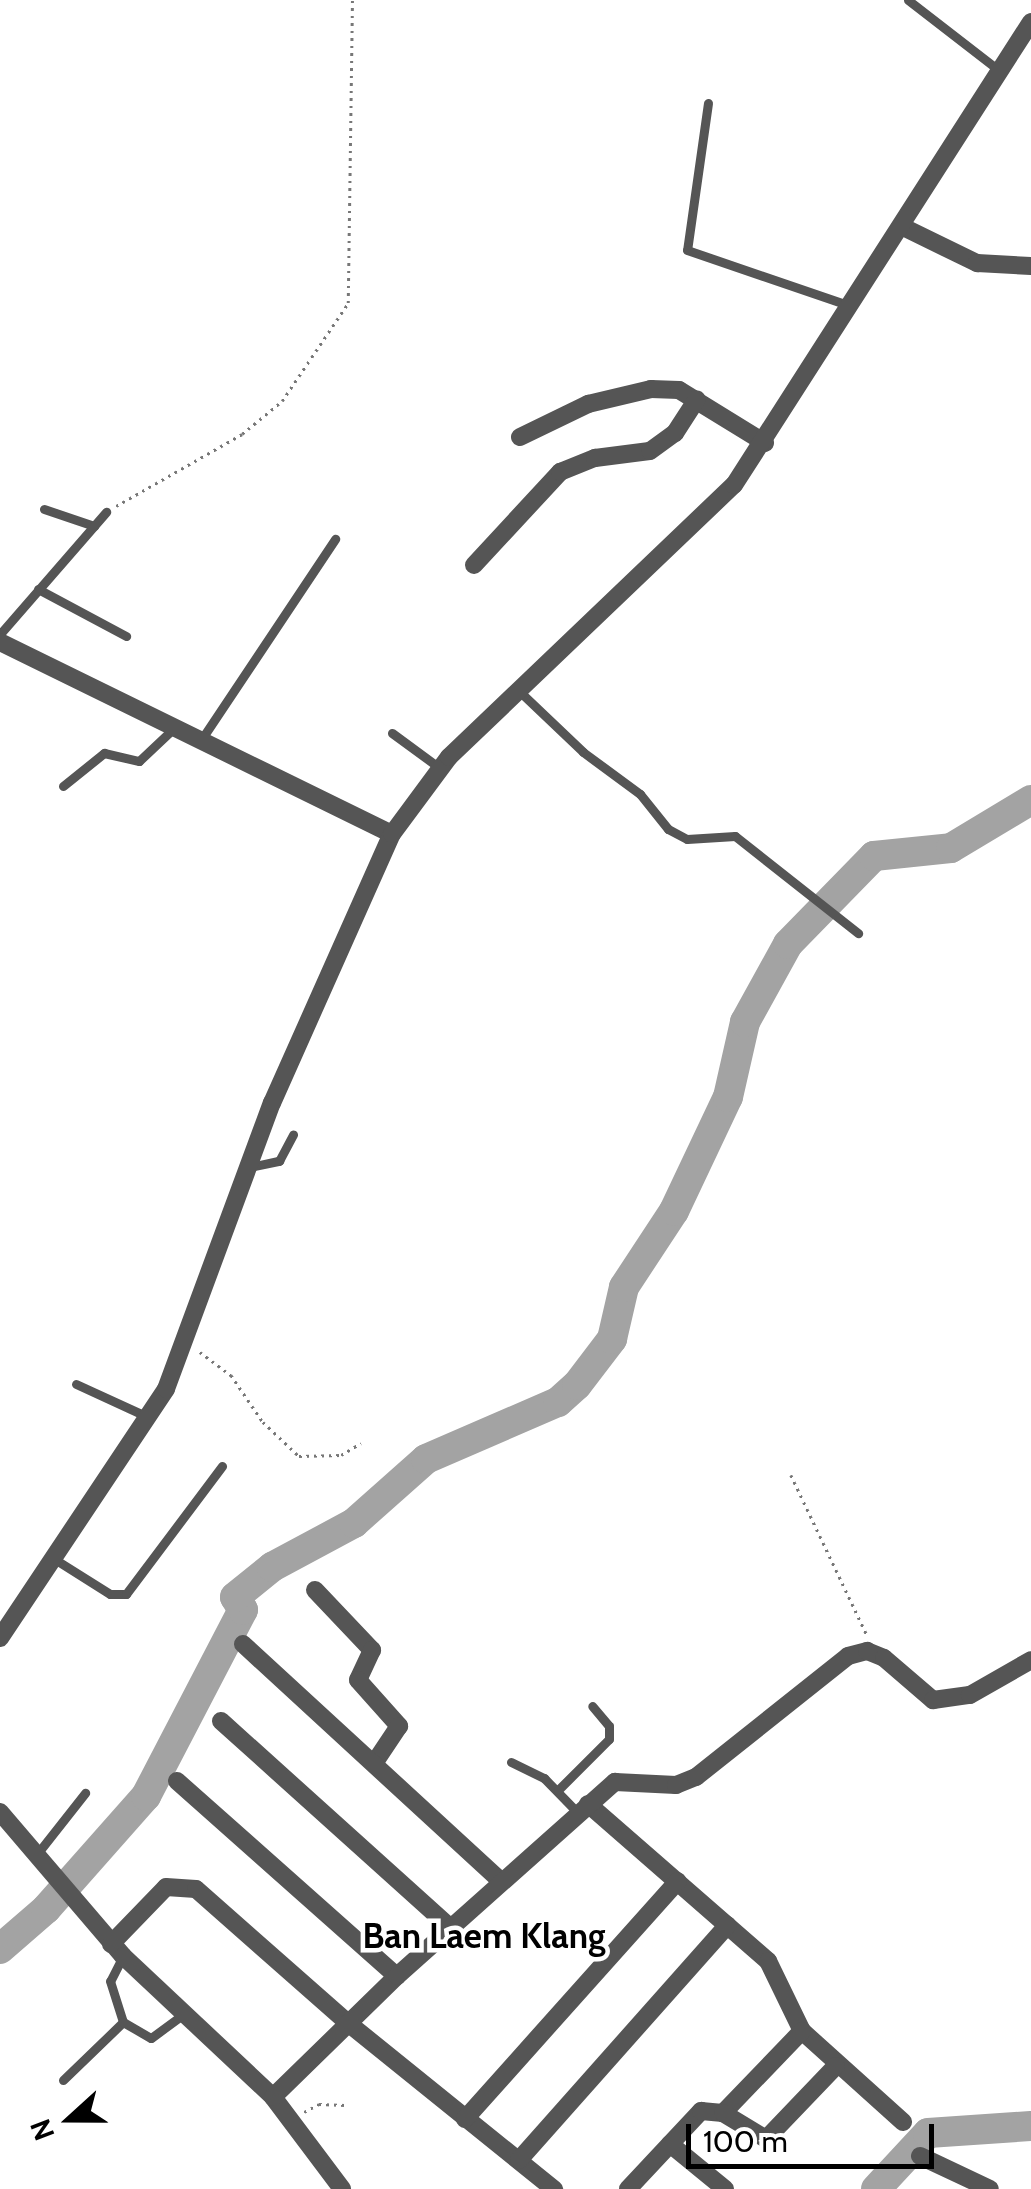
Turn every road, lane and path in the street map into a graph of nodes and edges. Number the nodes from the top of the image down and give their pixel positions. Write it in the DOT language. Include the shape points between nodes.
graph roads {
  1 [pos="352,0"];
  2 [pos="908,0"];
  3 [pos="1031,22"];
  4 [pos="1000,71"];
  5 [pos="708,103"];
  6 [pos="901,226"];
  7 [pos="1031,266"];
  8 [pos="850,306"];
  9 [pos="697,400"];
  10 [pos="520,438"];
  11 [pos="765,442"];
  12 [pos="44,510"];
  13 [pos="106,512"];
  14 [pos="94,526"];
  15 [pos="335,539"];
  16 [pos="474,565"];
  17 [pos="38,589"];
  18 [pos="0,634"];
  19 [pos="126,636"];
  20 [pos="0,642"];
  21 [pos="518,690"];
  22 [pos="175,727"];
  23 [pos="392,734"];
  24 [pos="202,740"];
  25 [pos="441,768"];
  26 [pos="63,786"];
  27 [pos="392,834"];
  28 [pos="858,934"];
  29 [pos="293,1135"];
  30 [pos="247,1167"];
  31 [pos="187,1342"];
  32 [pos="76,1384"];
  33 [pos="149,1418"];
  34 [pos="361,1443"];
  35 [pos="222,1466"];
  36 [pos="791,1474"];
  37 [pos="56,1560"];
  38 [pos="315,1590"];
  39 [pos="3,1625"];
  40 [pos="242,1644"];
  41 [pos="867,1652"];
  42 [pos="1031,1660"];
  43 [pos="592,1706"];
  44 [pos="221,1721"];
  45 [pos="375,1762"];
  46 [pos="511,1762"];
  47 [pos="177,1780"];
  48 [pos="558,1790"];
  49 [pos="85,1793"];
  50 [pos="583,1809"];
  51 [pos="0,1812"];
  52 [pos="35,1857"];
  53 [pos="502,1881"];
  54 [pos="678,1881"];
  55 [pos="728,1925"];
  56 [pos="450,1927"];
  57 [pos="117,1950"];
  58 [pos="397,1976"];
  59 [pos="187,2011"];
  60 [pos="123,2022"];
  61 [pos="348,2023"];
  62 [pos="802,2031"];
  63 [pos="836,2066"];
  64 [pos="63,2080"];
  65 [pos="273,2097"];
  66 [pos="345,2105"];
  67 [pos="723,2113"];
  68 [pos="465,2119"];
  69 [pos="293,2122"];
  70 [pos="903,2122"];
  71 [pos="670,2144"];
  72 [pos="920,2156"];
  73 [pos="518,2160"];
  74 [pos="982,2187"];
  75 [pos="342,2189"];
  76 [pos="554,2189"];
  77 [pos="628,2189"];
  78 [pos="724,2189"];
  1 -- 13 [label="path" via="348,303 282,401 242,434"];
  2 -- 4 [label="lane"];
  3 -- 4 [label="street"];
  4 -- 6 [label="street"];
  5 -- 8 [label="lane" via="687,250"];
  6 -- 7 [label="street" via="977,263"];
  6 -- 8 [label="street"];
  8 -- 11 [label="street"];
  9 -- 10 [label="street" via="680,390 615,395"];
  9 -- 11 [label="street"];
  9 -- 16 [label="street" via="676,433 650,451 594,458 560,472"];
  11 -- 21 [label="street" via="734,485"];
  12 -- 14 [label="lane"];
  13 -- 14 [label="lane"];
  14 -- 17 [label="lane"];
  15 -- 24 [label="lane"];
  17 -- 18 [label="lane"];
  17 -- 19 [label="lane"];
  20 -- 22 [label="street"];
  21 -- 25 [label="street"];
  21 -- 28 [label="lane" via="640,794 668,829 687,838 734,836"];
  22 -- 24 [label="street"];
  22 -- 26 [label="lane" via="138,762 104,753"];
  23 -- 25 [label="lane"];
  24 -- 27 [label="street"];
  25 -- 27 [label="street"];
  27 -- 30 [label="street"];
  29 -- 30 [label="lane" via="279,1162"];
  30 -- 31 [label="street"];
  31 -- 33 [label="street"];
  31 -- 34 [label="path" via="230,1376 263,1422 300,1456 319,1460"];
  32 -- 33 [label="lane"];
  33 -- 37 [label="street"];
  35 -- 37 [label="lane" via="126,1594 110,1594"];
  36 -- 41 [label="path" via="866,1632"];
  37 -- 39 [label="street"];
  38 -- 45 [label="street" via="372,1650 358,1680 399,1726"];
  40 -- 45 [label="street"];
  41 -- 42 [label="street" via="934,1700 970,1695"];
  41 -- 50 [label="street" via="834,1666 696,1778 676,1785 622,1778"];
  43 -- 48 [label="lane" via="609,1726 609,1739"];
  44 -- 56 [label="street"];
  45 -- 53 [label="street"];
  46 -- 48 [label="lane"];
  47 -- 58 [label="street"];
  48 -- 50 [label="lane"];
  49 -- 52 [label="lane"];
  50 -- 53 [label="street"];
  50 -- 54 [label="street"];
  51 -- 52 [label="street"];
  52 -- 57 [label="street"];
  53 -- 56 [label="street"];
  54 -- 55 [label="street"];
  54 -- 68 [label="street"];
  55 -- 62 [label="street" via="768,1961"];
  55 -- 73 [label="street"];
  56 -- 58 [label="street"];
  57 -- 59 [label="street"];
  57 -- 60 [label="lane" via="110,1981"];
  57 -- 61 [label="street" via="166,1887 186,1884"];
  58 -- 61 [label="street"];
  59 -- 60 [label="lane" via="151,2038"];
  59 -- 65 [label="street"];
  60 -- 64 [label="lane"];
  61 -- 65 [label="street"];
  61 -- 68 [label="street"];
  62 -- 63 [label="street"];
  62 -- 67 [label="street"];
  63 -- 67 [label="street" via="766,2139"];
  63 -- 70 [label="street"];
  65 -- 69 [label="street"];
  66 -- 69 [label="path" via="319,2104"];
  67 -- 71 [label="street" via="700,2111"];
  68 -- 73 [label="street"];
  69 -- 75 [label="street"];
  71 -- 77 [label="street"];
  71 -- 78 [label="street"];
  72 -- 74 [label="street"];
  73 -- 76 [label="street"];
}
